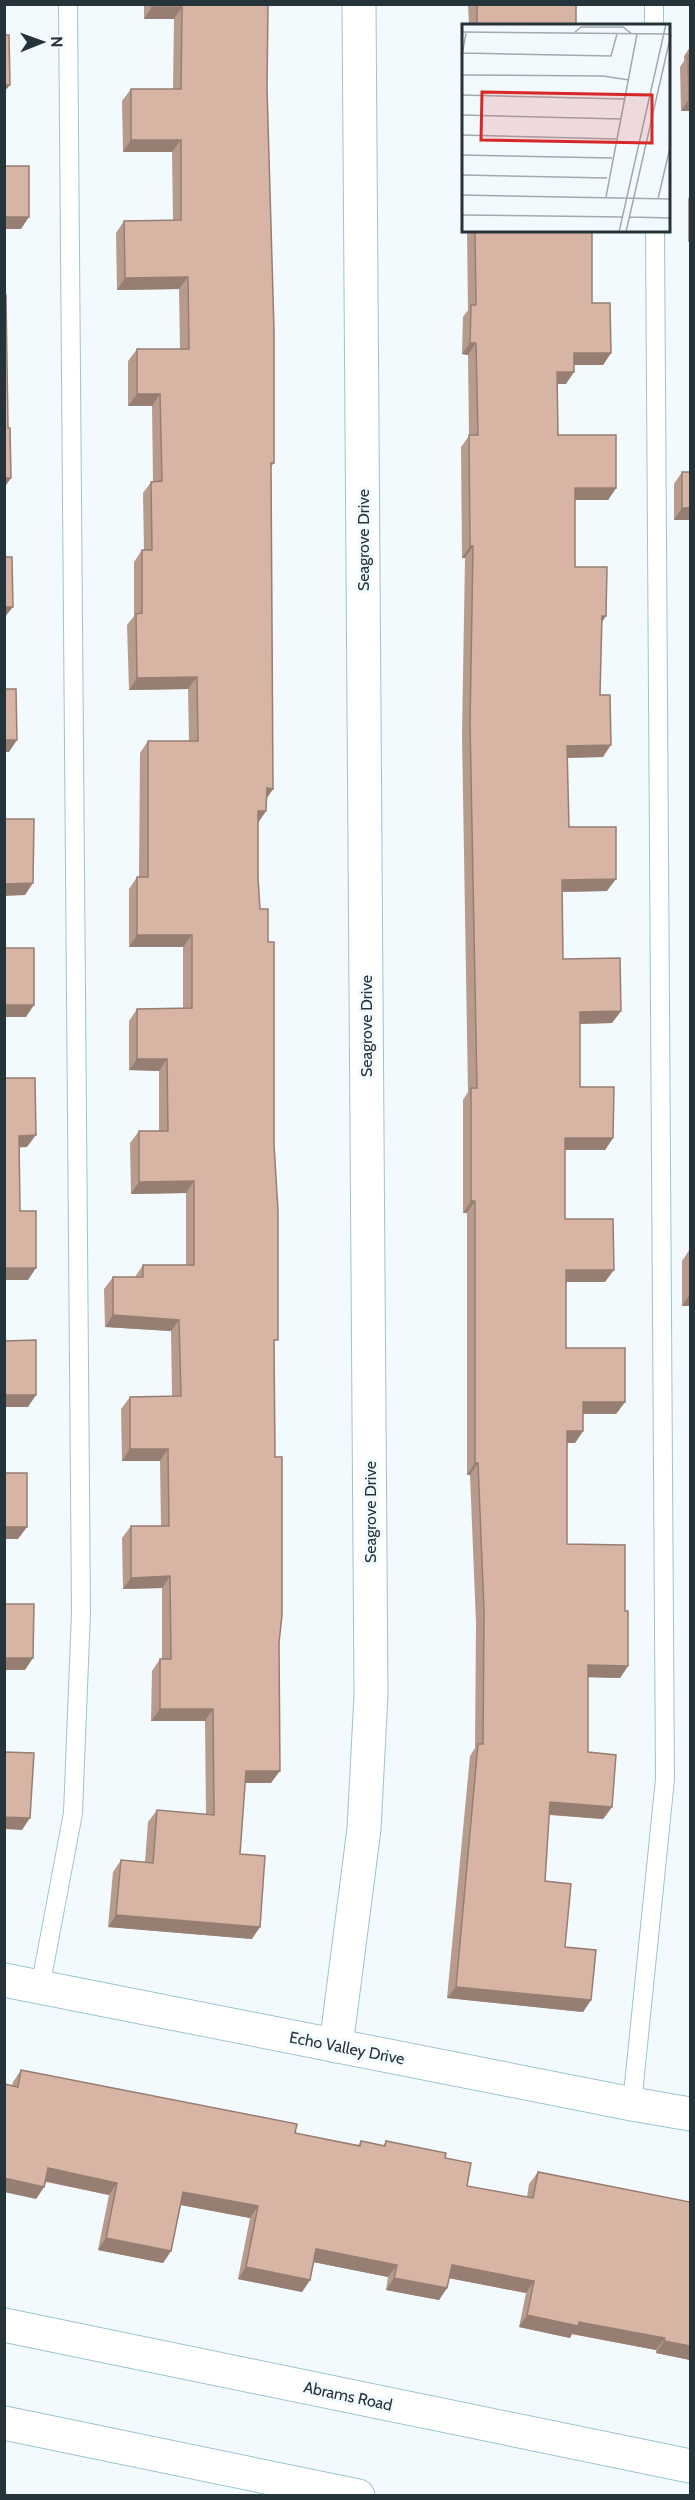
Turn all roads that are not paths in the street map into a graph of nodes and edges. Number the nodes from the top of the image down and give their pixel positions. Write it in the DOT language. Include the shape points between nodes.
graph roads {
  1 [pos="68,4"];
  2 [pos="359,4"];
  3 [pos="654,4"];
  4 [pos="654,24"];
  5 [pos="655,232"];
  6 [pos="4,1980"];
  7 [pos="40,1988"];
  8 [pos="336,2046"];
  9 [pos="632,2104"];
  10 [pos="690,2114"];
  11 [pos="4,2325"];
  12 [pos="4,2423"];
  13 [pos="690,2466"];
  14 [pos="358,2496"];
  1 -- 7 [label="lane" via="81,1612 73,1813"];
  2 -- 8 [label="street, Seagrove Drive" via="371,1695 364,1829"];
  3 -- 4 [label="lane"];
  5 -- 9 [label="lane" via="665,1779"];
  6 -- 7 [label="street, Echo Valley Drive"];
  7 -- 8 [label="street, Echo Valley Drive"];
  8 -- 9 [label="street, Echo Valley Drive"];
  9 -- 10 [label="street, Echo Valley Drive"];
  11 -- 13 [label="street, Abrams Road"];
  12 -- 14 [label="street"];
}
